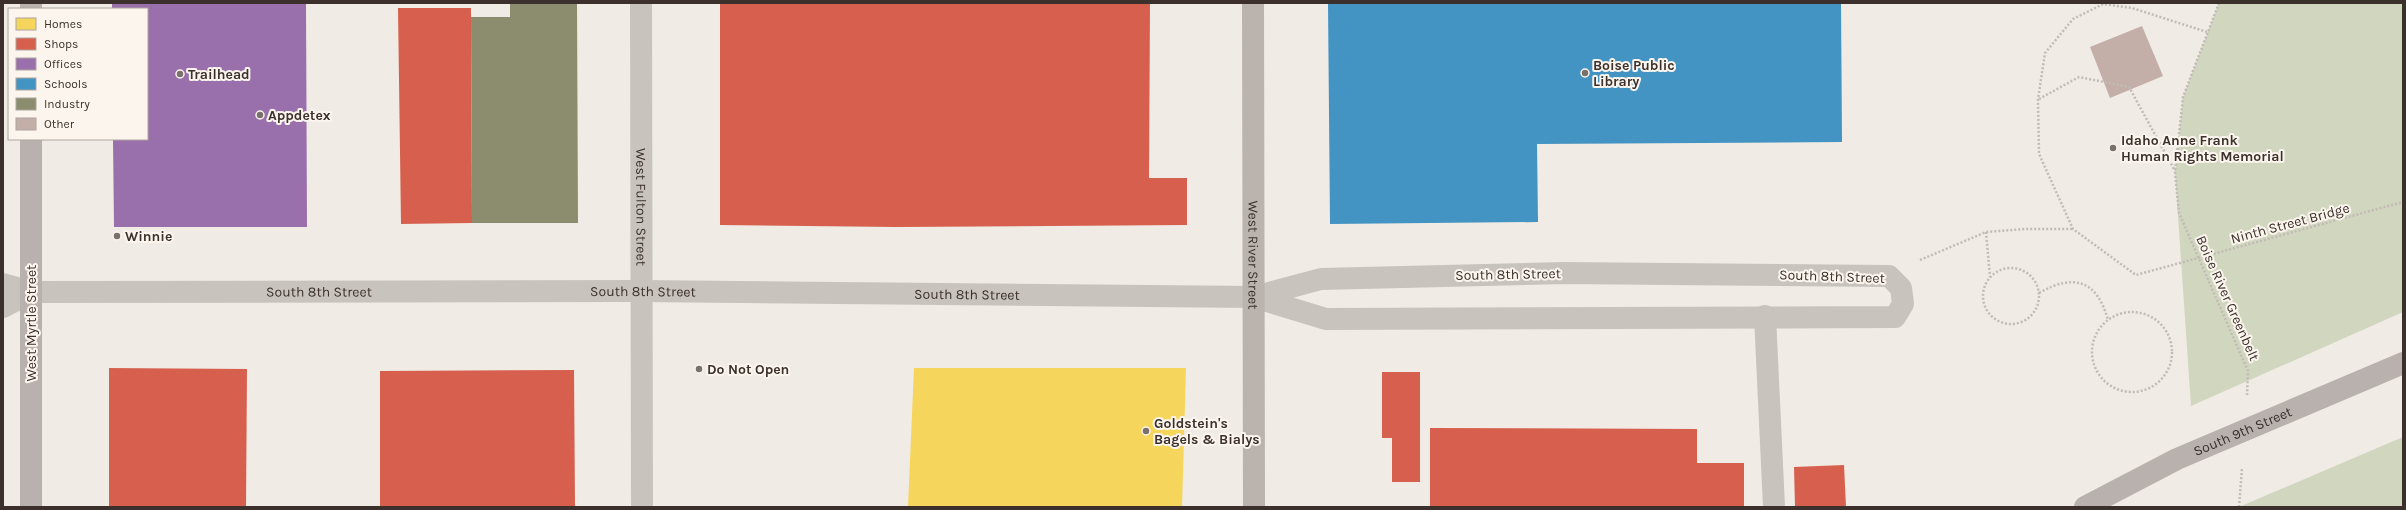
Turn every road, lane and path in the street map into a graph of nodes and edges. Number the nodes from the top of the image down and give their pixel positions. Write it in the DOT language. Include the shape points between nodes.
graph roads {
  1 [pos="641,3"];
  2 [pos="1252,3"];
  3 [pos="2219,3"];
  4 [pos="2207,32"];
  5 [pos="2038,99"];
  6 [pos="32,140"];
  7 [pos="2175,172"];
  8 [pos="2403,202"];
  9 [pos="2073,229"];
  10 [pos="1986,232"];
  11 [pos="1889,276"];
  12 [pos="1990,277"];
  13 [pos="3,284"];
  14 [pos="641,291"];
  15 [pos="32,292"];
  16 [pos="2039,293"];
  17 [pos="1254,297"];
  18 [pos="3,307"];
  19 [pos="1765,316"];
  20 [pos="2108,320"];
  21 [pos="2403,363"];
  22 [pos="2246,401"];
  23 [pos="2242,461"];
  24 [pos="31,507"];
  25 [pos="642,507"];
  26 [pos="1254,507"];
  27 [pos="1774,507"];
  28 [pos="2085,507"];
  29 [pos="2239,507"];
  1 -- 14 [label="street, West Fulton Street"];
  2 -- 17 [label="main road, West River Street"];
  3 -- 4 [label="path, Boise River Greenbelt"];
  4 -- 5 [label="path" via="2132,8 2103,4 2073,19 2046,54"];
  4 -- 7 [label="path, Boise River Greenbelt" via="2183,97"];
  5 -- 7 [label="path, Boise River Greenbelt" via="2079,77 2129,87"];
  5 -- 9 [label="path" via="2039,154"];
  6 -- 15 [label="main road, West Myrtle Street"];
  7 -- 22 [label="path, Boise River Greenbelt" via="2179,213 2248,370"];
  8 -- 9 [label="path, Ninth Street Bridge" via="2136,275"];
  9 -- 10 [label="path" via="2025,228"];
  10 -- 11 [label="path" via="1935,252"];
  10 -- 12 [label="path"];
  11 -- 17 [label="street, South 8th Street" via="1564,273 1321,278"];
  11 -- 19 [label="street, South 8th Street" via="1901,288 1902,304 1894,317"];
  12 -- 16 [label="path" via="1998,271 2016,269 2033,278"];
  12 -- 16 [label="path" via="1983,294 1984,304 1988,312 2003,323 2012,324 2028,319 2039,304"];
  13 -- 15 [label="street, South 8th Street"];
  14 -- 15 [label="street, South 8th Street"];
  14 -- 17 [label="street, South 8th Street"];
  14 -- 25 [label="street, West Fulton Street"];
  15 -- 18 [label="street, South 8th Street"];
  15 -- 24 [label="main road, West Myrtle Street"];
  16 -- 20 [label="path" via="2060,282 2076,281 2094,291 2104,304"];
  17 -- 19 [label="street, South 8th Street" via="1326,319"];
  17 -- 26 [label="main road, West River Street"];
  19 -- 27 [label="street"];
  20 -- 20 [label="path" via="2096,336 2092,356 2103,380 2113,388 2125,392 2138,392 2161,381 2168,371 2172,358 2172,345 2168,334 2159,323 2147,315 2134,312"];
  21 -- 28 [label="main road, South 9th Street" via="2177,459"];
  23 -- 29 [label="path"];
}
